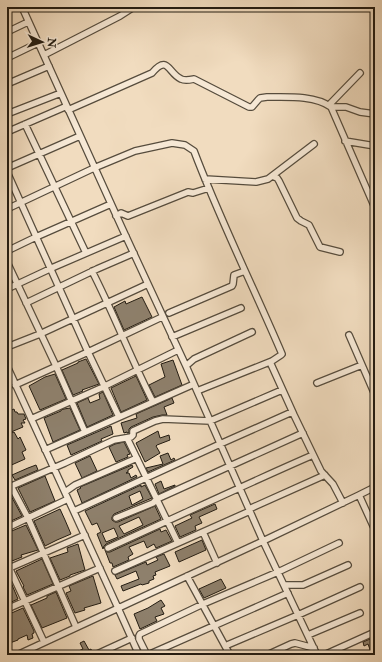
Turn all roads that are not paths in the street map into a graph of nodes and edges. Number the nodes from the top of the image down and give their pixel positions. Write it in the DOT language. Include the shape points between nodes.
graph roads {
  1 [pos="22,7"];
  2 [pos="134,7"];
  3 [pos="28,22"];
  4 [pos="7,32"];
  5 [pos="38,43"];
  6 [pos="44,55"];
  7 [pos="7,58"];
  8 [pos="49,66"];
  9 [pos="360,73"];
  10 [pos="7,84"];
  11 [pos="61,93"];
  12 [pos="330,106"];
  13 [pos="67,108"];
  14 [pos="7,114"];
  15 [pos="375,114"];
  16 [pos="25,124"];
  17 [pos="7,132"];
  18 [pos="80,136"];
  19 [pos="345,140"];
  20 [pos="314,144"];
  21 [pos="375,146"];
  22 [pos="39,154"];
  23 [pos="7,168"];
  24 [pos="94,168"];
  25 [pos="7,172"];
  26 [pos="272,176"];
  27 [pos="205,179"];
  28 [pos="54,187"];
  29 [pos="209,188"];
  30 [pos="21,203"];
  31 [pos="111,204"];
  32 [pos="375,208"];
  33 [pos="7,209"];
  34 [pos="116,216"];
  35 [pos="71,222"];
  36 [pos="126,236"];
  37 [pos="36,237"];
  38 [pos="7,251"];
  39 [pos="340,252"];
  40 [pos="86,253"];
  41 [pos="134,253"];
  42 [pos="7,262"];
  43 [pos="51,269"];
  44 [pos="92,271"];
  45 [pos="245,271"];
  46 [pos="148,284"];
  47 [pos="17,285"];
  48 [pos="59,287"];
  49 [pos="7,289"];
  50 [pos="26,303"];
  51 [pos="108,303"];
  52 [pos="241,308"];
  53 [pos="169,313"];
  54 [pos="162,317"];
  55 [pos="73,319"];
  56 [pos="252,332"];
  57 [pos="40,334"];
  58 [pos="349,335"];
  59 [pos="122,336"];
  60 [pos="172,337"];
  61 [pos="7,347"];
  62 [pos="178,350"];
  63 [pos="88,352"];
  64 [pos="270,362"];
  65 [pos="362,365"];
  66 [pos="7,366"];
  67 [pos="56,366"];
  68 [pos="186,366"];
  69 [pos="137,370"];
  70 [pos="317,383"];
  71 [pos="194,384"];
  72 [pos="15,385"];
  73 [pos="104,386"];
  74 [pos="282,390"];
  75 [pos="197,391"];
  76 [pos="375,395"];
  77 [pos="71,402"];
  78 [pos="153,402"];
  79 [pos="292,412"];
  80 [pos="119,417"];
  81 [pos="31,419"];
  82 [pos="210,421"];
  83 [pos="85,432"];
  84 [pos="302,433"];
  85 [pos="127,438"];
  86 [pos="220,444"];
  87 [pos="45,450"];
  88 [pos="313,455"];
  89 [pos="137,458"];
  90 [pos="230,467"];
  91 [pos="54,468"];
  92 [pos="325,475"];
  93 [pos="147,478"];
  94 [pos="9,487"];
  95 [pos="375,487"];
  96 [pos="239,488"];
  97 [pos="65,492"];
  98 [pos="359,495"];
  99 [pos="68,499"];
  100 [pos="157,499"];
  101 [pos="343,503"];
  102 [pos="249,510"];
  103 [pos="74,512"];
  104 [pos="28,518"];
  105 [pos="116,518"];
  106 [pos="167,522"];
  107 [pos="7,528"];
  108 [pos="375,530"];
  109 [pos="203,532"];
  110 [pos="85,535"];
  111 [pos="263,541"];
  112 [pos="178,543"];
  113 [pos="339,543"];
  114 [pos="108,548"];
  115 [pos="44,553"];
  116 [pos="217,563"];
  117 [pos="348,565"];
  118 [pos="8,566"];
  119 [pos="100,568"];
  120 [pos="115,571"];
  121 [pos="278,572"];
  122 [pos="188,576"];
  123 [pos="284,585"];
  124 [pos="58,586"];
  125 [pos="360,587"];
  126 [pos="288,593"];
  127 [pos="24,601"];
  128 [pos="203,604"];
  129 [pos="118,608"];
  130 [pos="7,609"];
  131 [pos="360,613"];
  132 [pos="298,615"];
  133 [pos="214,626"];
  134 [pos="76,627"];
  135 [pos="375,632"];
  136 [pos="308,635"];
  137 [pos="132,638"];
  138 [pos="44,642"];
  139 [pos="225,646"];
  140 [pos="314,648"];
  141 [pos="7,651"];
  142 [pos="9,655"];
  143 [pos="17,655"];
  144 [pos="95,655"];
  145 [pos="138,655"];
  146 [pos="230,655"];
  147 [pos="267,655"];
  148 [pos="317,655"];
  149 [pos="324,655"];
  1 -- 3 [label="street"];
  2 -- 6 [label="street"];
  3 -- 4 [label="street"];
  3 -- 5 [label="street"];
  5 -- 6 [label="street"];
  5 -- 7 [label="street"];
  6 -- 8 [label="street"];
  8 -- 10 [label="street"];
  8 -- 11 [label="street"];
  9 -- 12 [label="street"];
  11 -- 13 [label="street"];
  11 -- 14 [label="street"];
  12 -- 13 [label="street" via="308,98 267,96 249,107 194,79 180,79 168,67 162,65 152,73"];
  12 -- 15 [label="street"];
  12 -- 19 [label="street"];
  13 -- 16 [label="street"];
  13 -- 18 [label="street"];
  16 -- 17 [label="street"];
  16 -- 22 [label="street"];
  18 -- 22 [label="street"];
  18 -- 24 [label="street"];
  19 -- 21 [label="street"];
  19 -- 32 [label="street"];
  20 -- 26 [label="street"];
  22 -- 23 [label="street"];
  22 -- 28 [label="street"];
  24 -- 27 [label="street" via="135,151 172,143 185,145 194,151"];
  24 -- 28 [label="street"];
  24 -- 31 [label="street"];
  25 -- 30 [label="street"];
  26 -- 27 [label="street" via="256,182"];
  26 -- 39 [label="street" via="279,181 297,218 309,225 320,247"];
  27 -- 29 [label="street"];
  28 -- 30 [label="street"];
  28 -- 35 [label="street"];
  29 -- 34 [label="street" via="188,192 128,216 121,213"];
  29 -- 45 [label="street"];
  30 -- 33 [label="street"];
  30 -- 37 [label="street"];
  31 -- 34 [label="street"];
  31 -- 35 [label="street"];
  34 -- 36 [label="street"];
  35 -- 37 [label="street"];
  35 -- 40 [label="street"];
  36 -- 40 [label="street"];
  36 -- 41 [label="street"];
  37 -- 38 [label="street"];
  37 -- 43 [label="street"];
  40 -- 43 [label="street"];
  41 -- 44 [label="street"];
  41 -- 46 [label="street"];
  42 -- 47 [label="street"];
  43 -- 47 [label="street"];
  43 -- 48 [label="street"];
  44 -- 48 [label="street"];
  44 -- 51 [label="street"];
  45 -- 53 [label="street" via="234,275 232,286"];
  45 -- 64 [label="street" via="282,354"];
  46 -- 51 [label="street"];
  46 -- 54 [label="street"];
  47 -- 49 [label="street"];
  47 -- 50 [label="street"];
  48 -- 50 [label="street"];
  48 -- 55 [label="street"];
  50 -- 57 [label="street"];
  51 -- 55 [label="street"];
  51 -- 59 [label="street"];
  52 -- 60 [label="street"];
  54 -- 59 [label="street"];
  54 -- 60 [label="street"];
  55 -- 57 [label="street"];
  55 -- 63 [label="street"];
  56 -- 68 [label="street" via="194,359"];
  57 -- 61 [label="street"];
  57 -- 67 [label="street"];
  58 -- 65 [label="street"];
  59 -- 63 [label="street"];
  59 -- 69 [label="street"];
  60 -- 62 [label="street"];
  62 -- 68 [label="street"];
  62 -- 69 [label="street"];
  63 -- 67 [label="street"];
  63 -- 73 [label="street"];
  64 -- 74 [label="street"];
  64 -- 75 [label="street"];
  65 -- 70 [label="street"];
  65 -- 76 [label="street"];
  66 -- 72 [label="street"];
  67 -- 72 [label="street"];
  67 -- 77 [label="street"];
  68 -- 71 [label="street"];
  69 -- 73 [label="street"];
  69 -- 78 [label="street"];
  71 -- 75 [label="street"];
  71 -- 78 [label="street"];
  72 -- 81 [label="street"];
  73 -- 77 [label="street"];
  73 -- 80 [label="street"];
  74 -- 79 [label="street"];
  74 -- 82 [label="street"];
  75 -- 82 [label="street"];
  77 -- 81 [label="street"];
  77 -- 83 [label="street"];
  78 -- 80 [label="street"];
  79 -- 84 [label="street"];
  79 -- 86 [label="street"];
  80 -- 83 [label="street"];
  81 -- 87 [label="street"];
  82 -- 85 [label="street" via="163,419 133,431 133,435"];
  82 -- 86 [label="street"];
  83 -- 87 [label="street"];
  84 -- 88 [label="street"];
  84 -- 90 [label="street"];
  85 -- 89 [label="street"];
  85 -- 91 [label="street" via="114,440"];
  86 -- 90 [label="street"];
  86 -- 93 [label="street"];
  87 -- 91 [label="street"];
  88 -- 92 [label="street"];
  88 -- 96 [label="street"];
  89 -- 93 [label="street"];
  89 -- 97 [label="street" via="75,485"];
  90 -- 96 [label="street"];
  90 -- 100 [label="street"];
  91 -- 94 [label="street"];
  91 -- 97 [label="street"];
  92 -- 101 [label="street"];
  92 -- 102 [label="street"];
  93 -- 100 [label="street"];
  93 -- 103 [label="street"];
  94 -- 104 [label="street"];
  95 -- 98 [label="street"];
  96 -- 102 [label="street"];
  96 -- 106 [label="street"];
  97 -- 99 [label="street"];
  98 -- 101 [label="street"];
  98 -- 108 [label="street"];
  99 -- 103 [label="street"];
  99 -- 104 [label="street"];
  100 -- 105 [label="street"];
  100 -- 106 [label="street"];
  101 -- 111 [label="street"];
  102 -- 109 [label="street"];
  102 -- 111 [label="street"];
  103 -- 110 [label="street"];
  104 -- 107 [label="street"];
  104 -- 115 [label="street"];
  106 -- 112 [label="street"];
  106 -- 114 [label="street"];
  109 -- 112 [label="street"];
  109 -- 116 [label="street"];
  110 -- 115 [label="street"];
  110 -- 119 [label="street"];
  111 -- 116 [label="street"];
  111 -- 121 [label="street"];
  112 -- 120 [label="street"];
  113 -- 121 [label="street"];
  115 -- 118 [label="street"];
  115 -- 124 [label="street"];
  116 -- 122 [label="street"];
  117 -- 123 [label="street" via="302,585"];
  118 -- 127 [label="street"];
  119 -- 124 [label="street"];
  119 -- 129 [label="street"];
  121 -- 123 [label="street"];
  121 -- 128 [label="street"];
  122 -- 128 [label="street"];
  122 -- 129 [label="street"];
  123 -- 126 [label="street"];
  124 -- 127 [label="street"];
  124 -- 134 [label="street"];
  125 -- 132 [label="street"];
  126 -- 132 [label="street"];
  126 -- 133 [label="street"];
  127 -- 130 [label="street"];
  127 -- 138 [label="street"];
  128 -- 133 [label="street"];
  128 -- 133 [label="street" via="140,634 139,638 146,653 150,654"];
  129 -- 134 [label="street"];
  129 -- 137 [label="street"];
  131 -- 136 [label="street"];
  132 -- 136 [label="street"];
  132 -- 139 [label="street"];
  133 -- 139 [label="street"];
  134 -- 138 [label="street"];
  135 -- 149 [label="street"];
  136 -- 140 [label="street"];
  137 -- 144 [label="street"];
  137 -- 145 [label="street"];
  138 -- 143 [label="street"];
  139 -- 146 [label="street"];
  140 -- 147 [label="street" via="295,643"];
  140 -- 148 [label="street"];
  141 -- 142 [label="street"];
}
